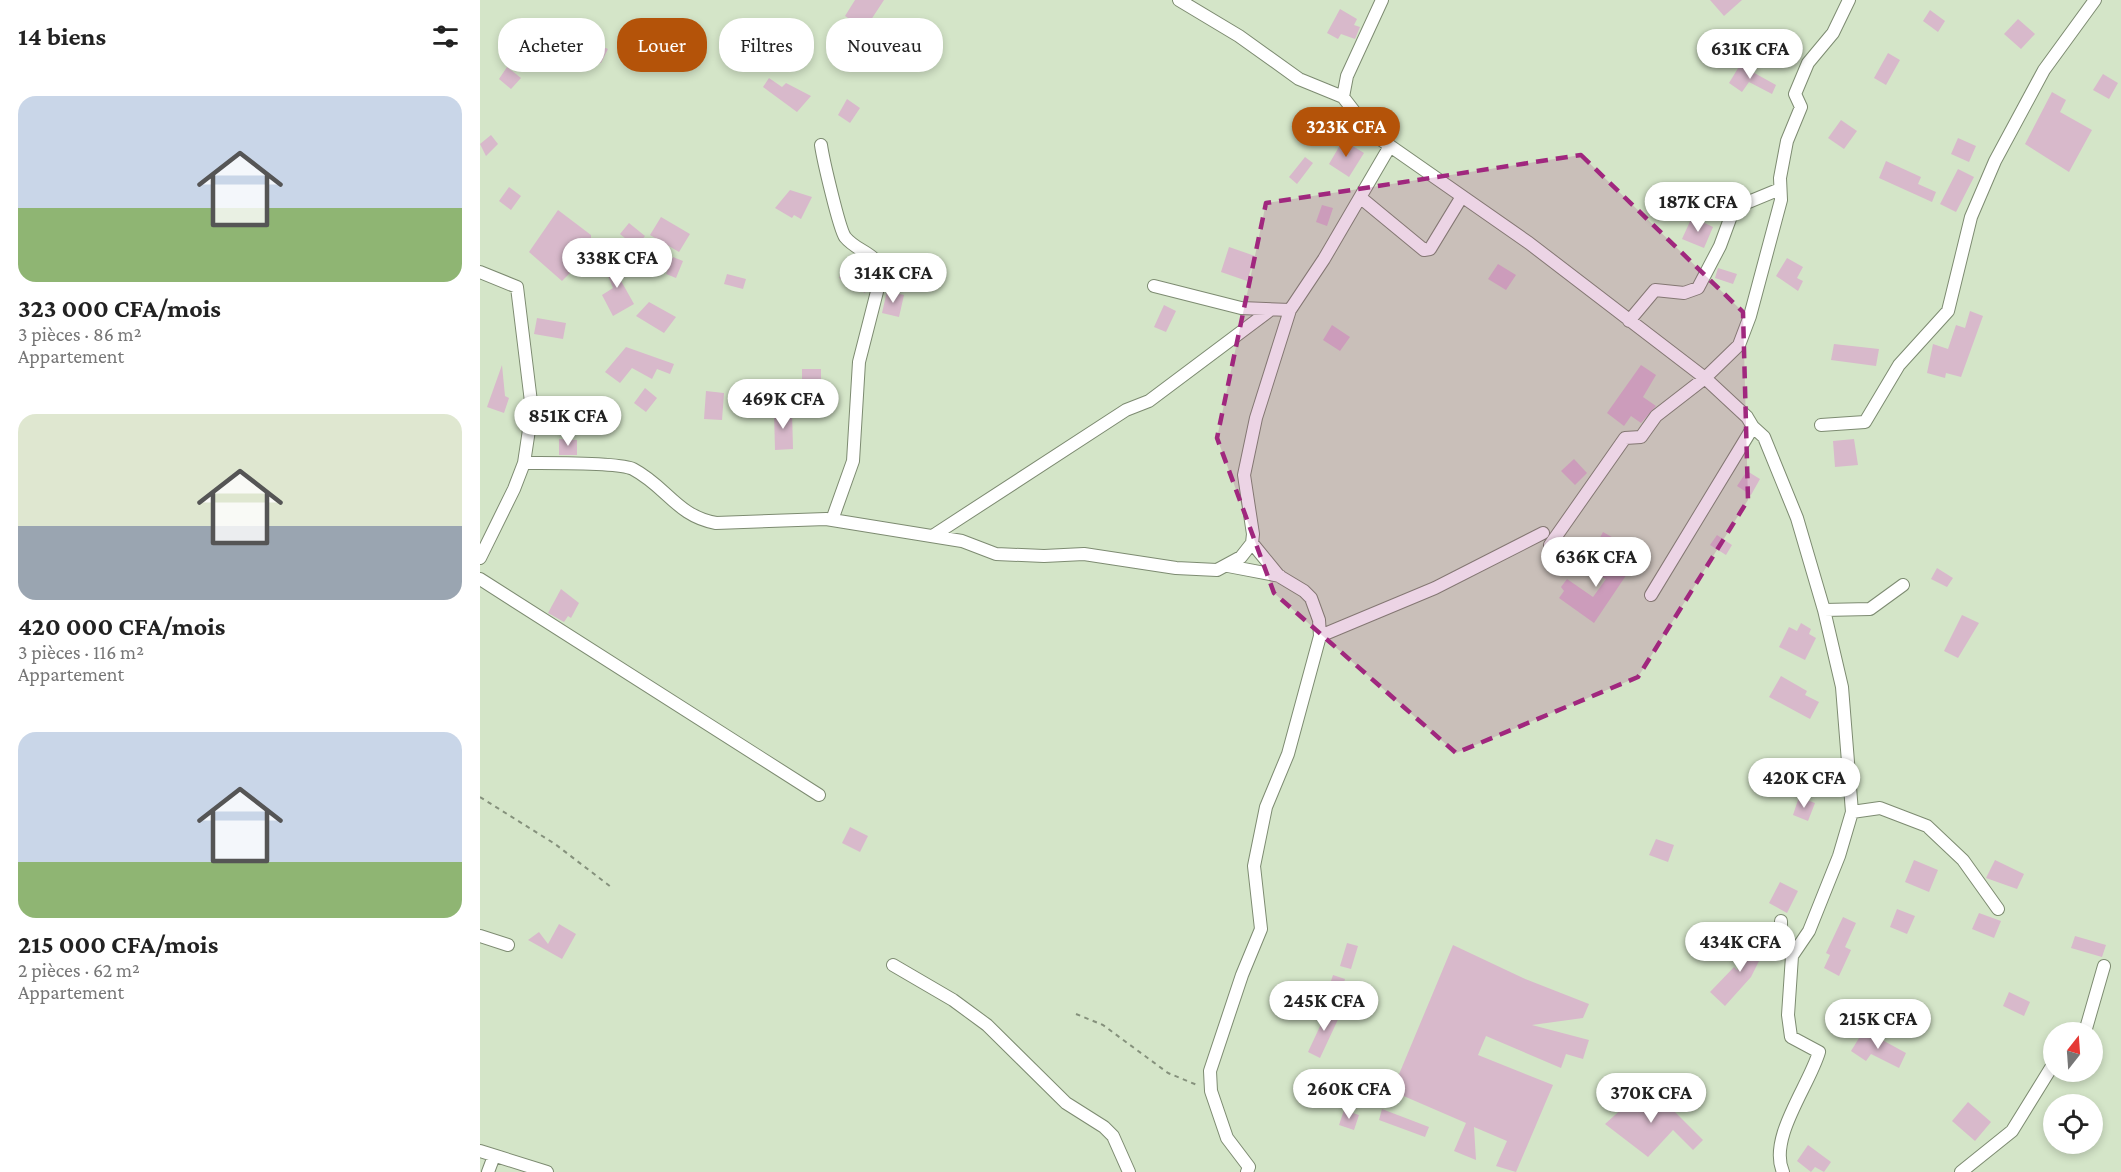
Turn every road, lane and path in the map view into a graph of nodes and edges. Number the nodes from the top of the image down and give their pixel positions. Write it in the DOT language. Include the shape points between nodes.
graph roads {
  1 [pos="1179,0"];
  2 [pos="1382,0"];
  3 [pos="1849,0"];
  4 [pos="2094,0"];
  5 [pos="1343,97"];
  6 [pos="821,145"];
  7 [pos="1390,146"];
  8 [pos="1780,189"];
  9 [pos="1361,198"];
  10 [pos="1461,198"];
  11 [pos="480,272"];
  12 [pos="1154,286"];
  13 [pos="1290,310"];
  14 [pos="1269,311"];
  15 [pos="1629,321"];
  16 [pos="1705,378"];
  17 [pos="1821,425"];
  18 [pos="1753,427"];
  19 [pos="524,463"];
  20 [pos="832,520"];
  21 [pos="1543,534"];
  22 [pos="934,535"];
  23 [pos="1252,543"];
  24 [pos="1550,545"];
  25 [pos="480,558"];
  26 [pos="1228,566"];
  27 [pos="1281,577"];
  28 [pos="480,579"];
  29 [pos="1903,585"];
  30 [pos="1651,595"];
  31 [pos="1824,610"];
  32 [pos="1320,636"];
  33 [pos="819,795"];
  34 [pos="480,797"];
  35 [pos="1852,812"];
  36 [pos="611,886"];
  37 [pos="1998,909"];
  38 [pos="1781,921"];
  39 [pos="480,936"];
  40 [pos="508,945"];
  41 [pos="1792,956"];
  42 [pos="893,965"];
  43 [pos="2104,966"];
  44 [pos="1076,1014"];
  45 [pos="2088,1022"];
  46 [pos="2043,1081"];
  47 [pos="1211,1091"];
  48 [pos="480,1151"];
  49 [pos="494,1156"];
  50 [pos="488,1172"];
  51 [pos="547,1172"];
  52 [pos="1129,1172"];
  53 [pos="1247,1172"];
  54 [pos="1783,1172"];
  55 [pos="1960,1172"];
  1 -- 5 [label="street" via="1299,79"];
  2 -- 5 [label="street" via="1347,76"];
  3 -- 8 [label="street" via="1833,33 1808,63 1796,94 1801,107 1787,141"];
  4 -- 17 [label="street" via="2044,70 1995,161 1971,217 1948,311 1899,365 1865,422"];
  5 -- 7 [label="street" via="1370,132"];
  6 -- 20 [label="street" via="845,237 879,261 882,272 859,362 853,461"];
  7 -- 9 [label="street"];
  7 -- 10 [label="street"];
  8 -- 15 [label="street" via="1734,208 1698,288 1684,293 1655,290"];
  8 -- 16 [label="street" via="1772,237 1739,345"];
  9 -- 10 [label="street" via="1424,250 1430,249"];
  9 -- 13 [label="street"];
  10 -- 15 [label="street" via="1529,243"];
  11 -- 19 [label="street" via="509,282 517,287 519,295 532,410"];
  12 -- 14 [label="street" via="1241,308"];
  13 -- 14 [label="street"];
  13 -- 23 [label="street" via="1256,418 1244,475"];
  14 -- 22 [label="street" via="1149,401 1126,410"];
  15 -- 16 [label="street"];
  16 -- 18 [label="street"];
  16 -- 24 [label="street" via="1656,416 1641,437 1625,438"];
  18 -- 30 [label="street"];
  18 -- 31 [label="street" via="1764,437 1797,518"];
  19 -- 20 [label="street" via="631,468 685,513 716,523"];
  19 -- 25 [label="street"];
  20 -- 22 [label="street"];
  21 -- 32 [label="street" via="1435,588"];
  22 -- 26 [label="street" via="996,554 1084,554 1176,568 1217,570"];
  23 -- 26 [label="street"];
  23 -- 27 [label="street"];
  26 -- 27 [label="street"];
  27 -- 32 [label="street" via="1311,598"];
  28 -- 33 [label="street"];
  29 -- 31 [label="street" via="1870,609"];
  31 -- 35 [label="street" via="1842,687"];
  32 -- 47 [label="street" via="1288,754 1266,807 1254,866 1262,929 1220,1035 1210,1071"];
  34 -- 36 [label="path" via="555,844"];
  35 -- 37 [label="street" via="1880,808 1927,825 1963,860"];
  35 -- 41 [label="street" via="1809,931"];
  38 -- 41 [label="street" via="1781,946"];
  39 -- 40 [label="street"];
  41 -- 54 [label="street" via="1788,1015 1791,1037 1819,1052 1783,1136 1779,1153"];
  42 -- 52 [label="street" via="987,1025 1066,1103 1104,1127 1113,1136"];
  43 -- 45 [label="street"];
  44 -- 47 [label="path" via="1103,1025 1168,1073"];
  46 -- 55 [label="street" via="2012,1131"];
  47 -- 53 [label="street" via="1227,1138 1249,1167"];
  48 -- 49 [label="street"];
  49 -- 50 [label="street"];
  49 -- 51 [label="street"];
}
